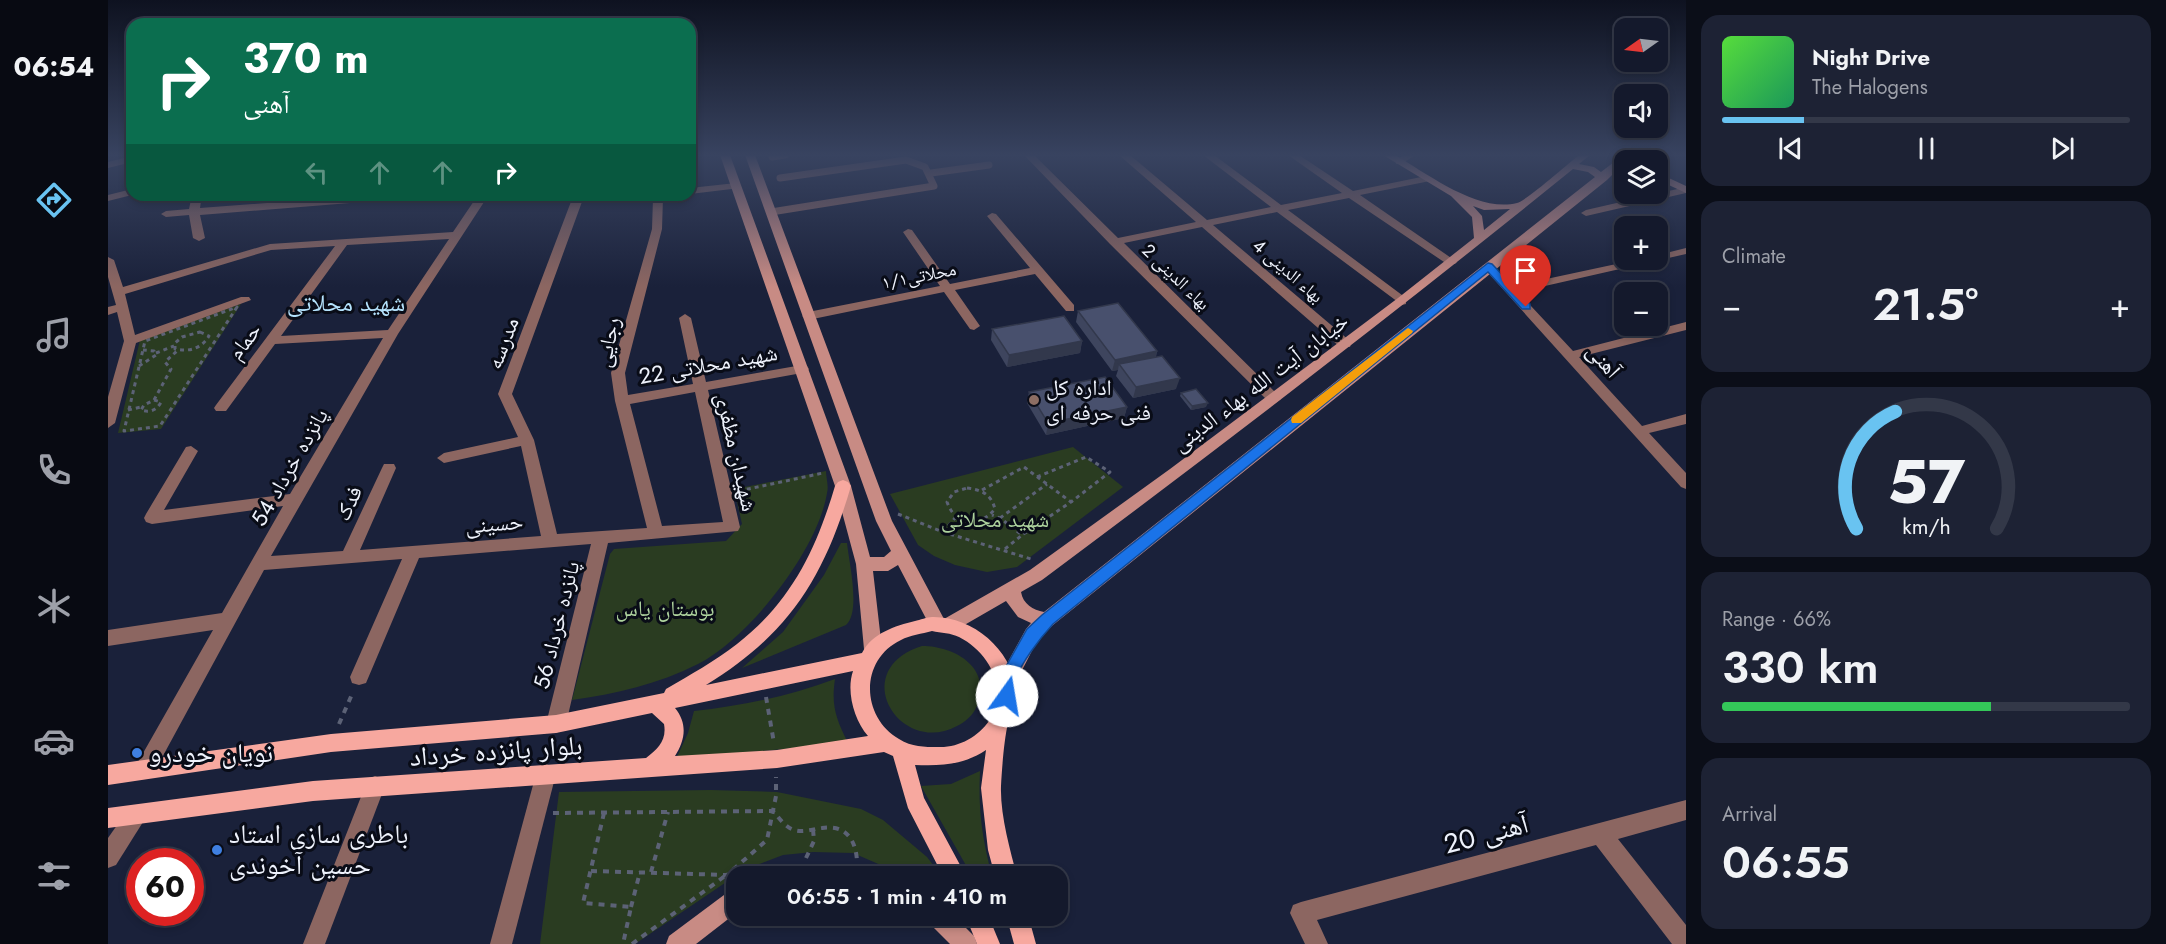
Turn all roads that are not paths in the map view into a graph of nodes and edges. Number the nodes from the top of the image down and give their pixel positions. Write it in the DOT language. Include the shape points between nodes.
graph roads {
  1 [pos="741,199"];
  2 [pos="766,199"];
  3 [pos="852,199"];
  4 [pos="1072,199"];
  5 [pos="1176,199"];
  6 [pos="1267,199"];
  7 [pos="1327,199"];
  8 [pos="1358,199"];
  9 [pos="1460,199"];
  10 [pos="1466,199"];
  11 [pos="1529,199"];
  12 [pos="1575,199"];
  13 [pos="1647,199"];
  14 [pos="196,201"];
  15 [pos="268,201"];
  16 [pos="479,201"];
  17 [pos="577,201"];
  18 [pos="659,201"];
  19 [pos="1520,206"];
  20 [pos="1280,209"];
  21 [pos="194,212"];
  22 [pos="771,212"];
  23 [pos="1586,213"];
  24 [pos="166,214"];
  25 [pos="992,216"];
  26 [pos="1205,224"];
  27 [pos="908,232"];
  28 [pos="455,235"];
  29 [pos="199,238"];
  30 [pos="1480,239"];
  31 [pos="344,242"];
  32 [pos="1114,242"];
  33 [pos="1686,251"];
  34 [pos="1668,256"];
  35 [pos="108,260"];
  36 [pos="1451,262"];
  37 [pos="1488,266"];
  38 [pos="1614,268"];
  39 [pos="1037,270"];
  40 [pos="948,288"];
  41 [pos="1512,291"];
  42 [pos="119,292"];
  43 [pos="245,300"];
  44 [pos="1402,301"];
  45 [pos="122,307"];
  46 [pos="1070,308"];
  47 [pos="108,311"];
  48 [pos="808,316"];
  49 [pos="686,318"];
  50 [pos="974,326"];
  51 [pos="1686,326"];
  52 [pos="392,334"];
  53 [pos="272,340"];
  54 [pos="130,341"];
  55 [pos="1346,344"];
  56 [pos="1571,355"];
  57 [pos="802,369"];
  58 [pos="701,387"];
  59 [pos="1274,399"];
  60 [pos="622,401"];
  61 [pos="221,408"];
  62 [pos="1686,419"];
  63 [pos="108,423"];
  64 [pos="1640,431"];
  65 [pos="527,440"];
  66 [pos="191,451"];
  67 [pos="444,458"];
  68 [pos="389,468"];
  69 [pos="840,478"];
  70 [pos="1686,483"];
  71 [pos="295,500"];
  72 [pos="732,527"];
  73 [pos="656,533"];
  74 [pos="601,537"];
  75 [pos="550,541"];
  76 [pos="413,552"];
  77 [pos="901,552"];
  78 [pos="348,557"];
  79 [pos="259,564"];
  80 [pos="864,564"];
  81 [pos="1012,591"];
  82 [pos="228,620"];
  83 [pos="1047,620"];
  84 [pos="943,625"];
  85 [pos="108,638"];
  86 [pos="870,654"];
  87 [pos="359,677"];
  88 [pos="1006,682"];
  89 [pos="658,703"];
  90 [pos="556,724"];
  91 [pos="999,724"];
  92 [pos="894,746"];
  93 [pos="652,766"];
  94 [pos="145,769"];
  95 [pos="546,774"];
  96 [pos="108,775"];
  97 [pos="375,786"];
  98 [pos="1686,810"];
  99 [pos="136,814"];
  100 [pos="108,818"];
  101 [pos="1600,833"];
  102 [pos="108,856"];
  103 [pos="949,866"];
  104 [pos="1003,866"];
  105 [pos="726,907"];
  106 [pos="948,926"];
  107 [pos="981,926"];
  108 [pos="1020,926"];
  109 [pos="1681,943"];
  110 [pos="314,944"];
  111 [pos="501,944"];
  112 [pos="677,944"];
  113 [pos="966,944"];
  114 [pos="989,944"];
  115 [pos="1025,944"];
  116 [pos="1317,944"];
  1 -- 57 [label="main road"];
  2 -- 22 [label="main road"];
  3 -- 22 [label="lane"];
  4 -- 32 [label="street, بهاء الدینی 2"];
  5 -- 26 [label="street, بهاء الدینی 4"];
  6 -- 20 [label="street"];
  7 -- 20 [label="street"];
  8 -- 36 [label="street"];
  9 -- 30 [label="main road" via="1477,216"];
  10 -- 19 [label="main road" via="1484,207"];
  11 -- 19 [label="main road, خیابان آیت الله بهاء الدینی"];
  12 -- 37 [label="main road"];
  13 -- 23 [label="street"];
  14 -- 21 [label="street"];
  15 -- 21 [label="street"];
  16 -- 28 [label="street, پانزده خرداد 54"];
  17 -- 65 [label="street, مدرسه" via="505,394"];
  18 -- 60 [label="street, رجایی" via="657,229 618,373"];
  19 -- 30 [label="main road, خیابان آیت الله بهاء الدینی"];
  20 -- 26 [label="street"];
  20 -- 44 [label="street"];
  21 -- 24 [label="street"];
  21 -- 29 [label="street"];
  22 -- 48 [label="main road"];
  25 -- 39 [label="street"];
  26 -- 32 [label="street"];
  26 -- 55 [label="street, بهاء الدینی 4"];
  27 -- 40 [label="street"];
  28 -- 31 [label="street"];
  28 -- 52 [label="street, پانزده خرداد 54"];
  30 -- 36 [label="main road, خیابان آیت الله بهاء الدینی"];
  31 -- 42 [label="street" via="270,247"];
  31 -- 53 [label="street, حمام"];
  32 -- 59 [label="street, بهاء الدینی 2"];
  33 -- 34 [label="street"];
  35 -- 42 [label="street"];
  36 -- 44 [label="main road, خیابان آیت الله بهاء الدینی"];
  37 -- 41 [label="street, آهنی"];
  37 -- 83 [label="main road"];
  38 -- 41 [label="street"];
  39 -- 40 [label="street, محلاتی۱/۱"];
  39 -- 46 [label="street"];
  40 -- 48 [label="street, محلاتی۱/۱"];
  40 -- 50 [label="street"];
  41 -- 56 [label="street, آهنی"];
  42 -- 45 [label="street"];
  43 -- 54 [label="street"];
  44 -- 55 [label="main road, خیابان آیت الله بهاء الدینی"];
  45 -- 47 [label="street"];
  45 -- 54 [label="street"];
  48 -- 77 [label="main road" via="879,506"];
  49 -- 58 [label="street, شهیدان مظفری"];
  51 -- 56 [label="street"];
  52 -- 53 [label="street"];
  52 -- 71 [label="street, پانزده خرداد 54"];
  53 -- 61 [label="street, حمام"];
  54 -- 63 [label="street"];
  55 -- 59 [label="main road, خیابان آیت الله بهاء الدینی"];
  56 -- 64 [label="street, آهنی"];
  57 -- 58 [label="street, شهید محلاتی 22"];
  57 -- 69 [label="main road"];
  58 -- 60 [label="street, شهید محلاتی 22"];
  58 -- 72 [label="street, شهیدان مظفری"];
  59 -- 81 [label="main road, خیابان آیت الله بهاء الدینی"];
  60 -- 73 [label="street, رجایی"];
  62 -- 64 [label="street"];
  64 -- 70 [label="street, آهنی"];
  65 -- 67 [label="street"];
  65 -- 75 [label="street, مدرسه"];
  66 -- 71 [label="street" via="152,518"];
  68 -- 78 [label="street, فدک"];
  69 -- 80 [label="main road"];
  69 -- 89 [label="main road" via="830,530 818,558 793,596 733,658"];
  71 -- 79 [label="street, پانزده خرداد 54"];
  72 -- 73 [label="street, حسینی"];
  73 -- 74 [label="street, حسینی"];
  74 -- 75 [label="street, حسینی"];
  74 -- 90 [label="street, پانزده خرداد 56"];
  75 -- 76 [label="street, حسینی"];
  76 -- 78 [label="street, حسینی"];
  76 -- 87 [label="street"];
  77 -- 80 [label="main road" via="888,564"];
  77 -- 84 [label="main road"];
  78 -- 79 [label="street, حسینی"];
  79 -- 82 [label="street, پانزده خرداد 54"];
  80 -- 86 [label="main road"];
  81 -- 83 [label="main road" via="1026,614"];
  81 -- 84 [label="main road, خیابان آیت الله بهاء الدینی"];
  82 -- 85 [label="street"];
  82 -- 94 [label="street, پانزده خرداد 54"];
  83 -- 88 [label="main road" via="1032,634"];
  84 -- 86 [label="main road" via="899,630"];
  84 -- 88 [label="main road" via="980,640 1001,666"];
  86 -- 89 [label="main road, بلوار پانزده خرداد"];
  86 -- 92 [label="main road" via="859,684 860,704 868,722"];
  88 -- 91 [label="main road" via="1007,696"];
  89 -- 90 [label="main road, بلوار پانزده خرداد"];
  89 -- 93 [label="main road" via="671,716 674,737 663,759"];
  90 -- 94 [label="main road, بلوار پانزده خرداد" via="331,742"];
  91 -- 92 [label="main road" via="981,742 957,755 919,756"];
  91 -- 104 [label="main road" via="991,788"];
  92 -- 93 [label="main road, بلوار پانزده خرداد" via="777,759"];
  92 -- 103 [label="main road" via="915,801"];
  93 -- 95 [label="main road, بلوار پانزده خرداد"];
  94 -- 96 [label="main road, بلوار پانزده خرداد"];
  95 -- 97 [label="main road, بلوار پانزده خرداد"];
  95 -- 111 [label="street"];
  97 -- 99 [label="main road, بلوار پانزده خرداد"];
  97 -- 110 [label="street"];
  98 -- 101 [label="street, آهنی 20"];
  99 -- 100 [label="main road, بلوار پانزده خرداد"];
  99 -- 102 [label="street"];
  101 -- 109 [label="street"];
  101 -- 116 [label="street, آهنی 20" via="1301,913"];
  105 -- 112 [label="main road"];
  106 -- 113 [label="main road"];
  107 -- 114 [label="main road"];
  108 -- 115 [label="main road"];
}
